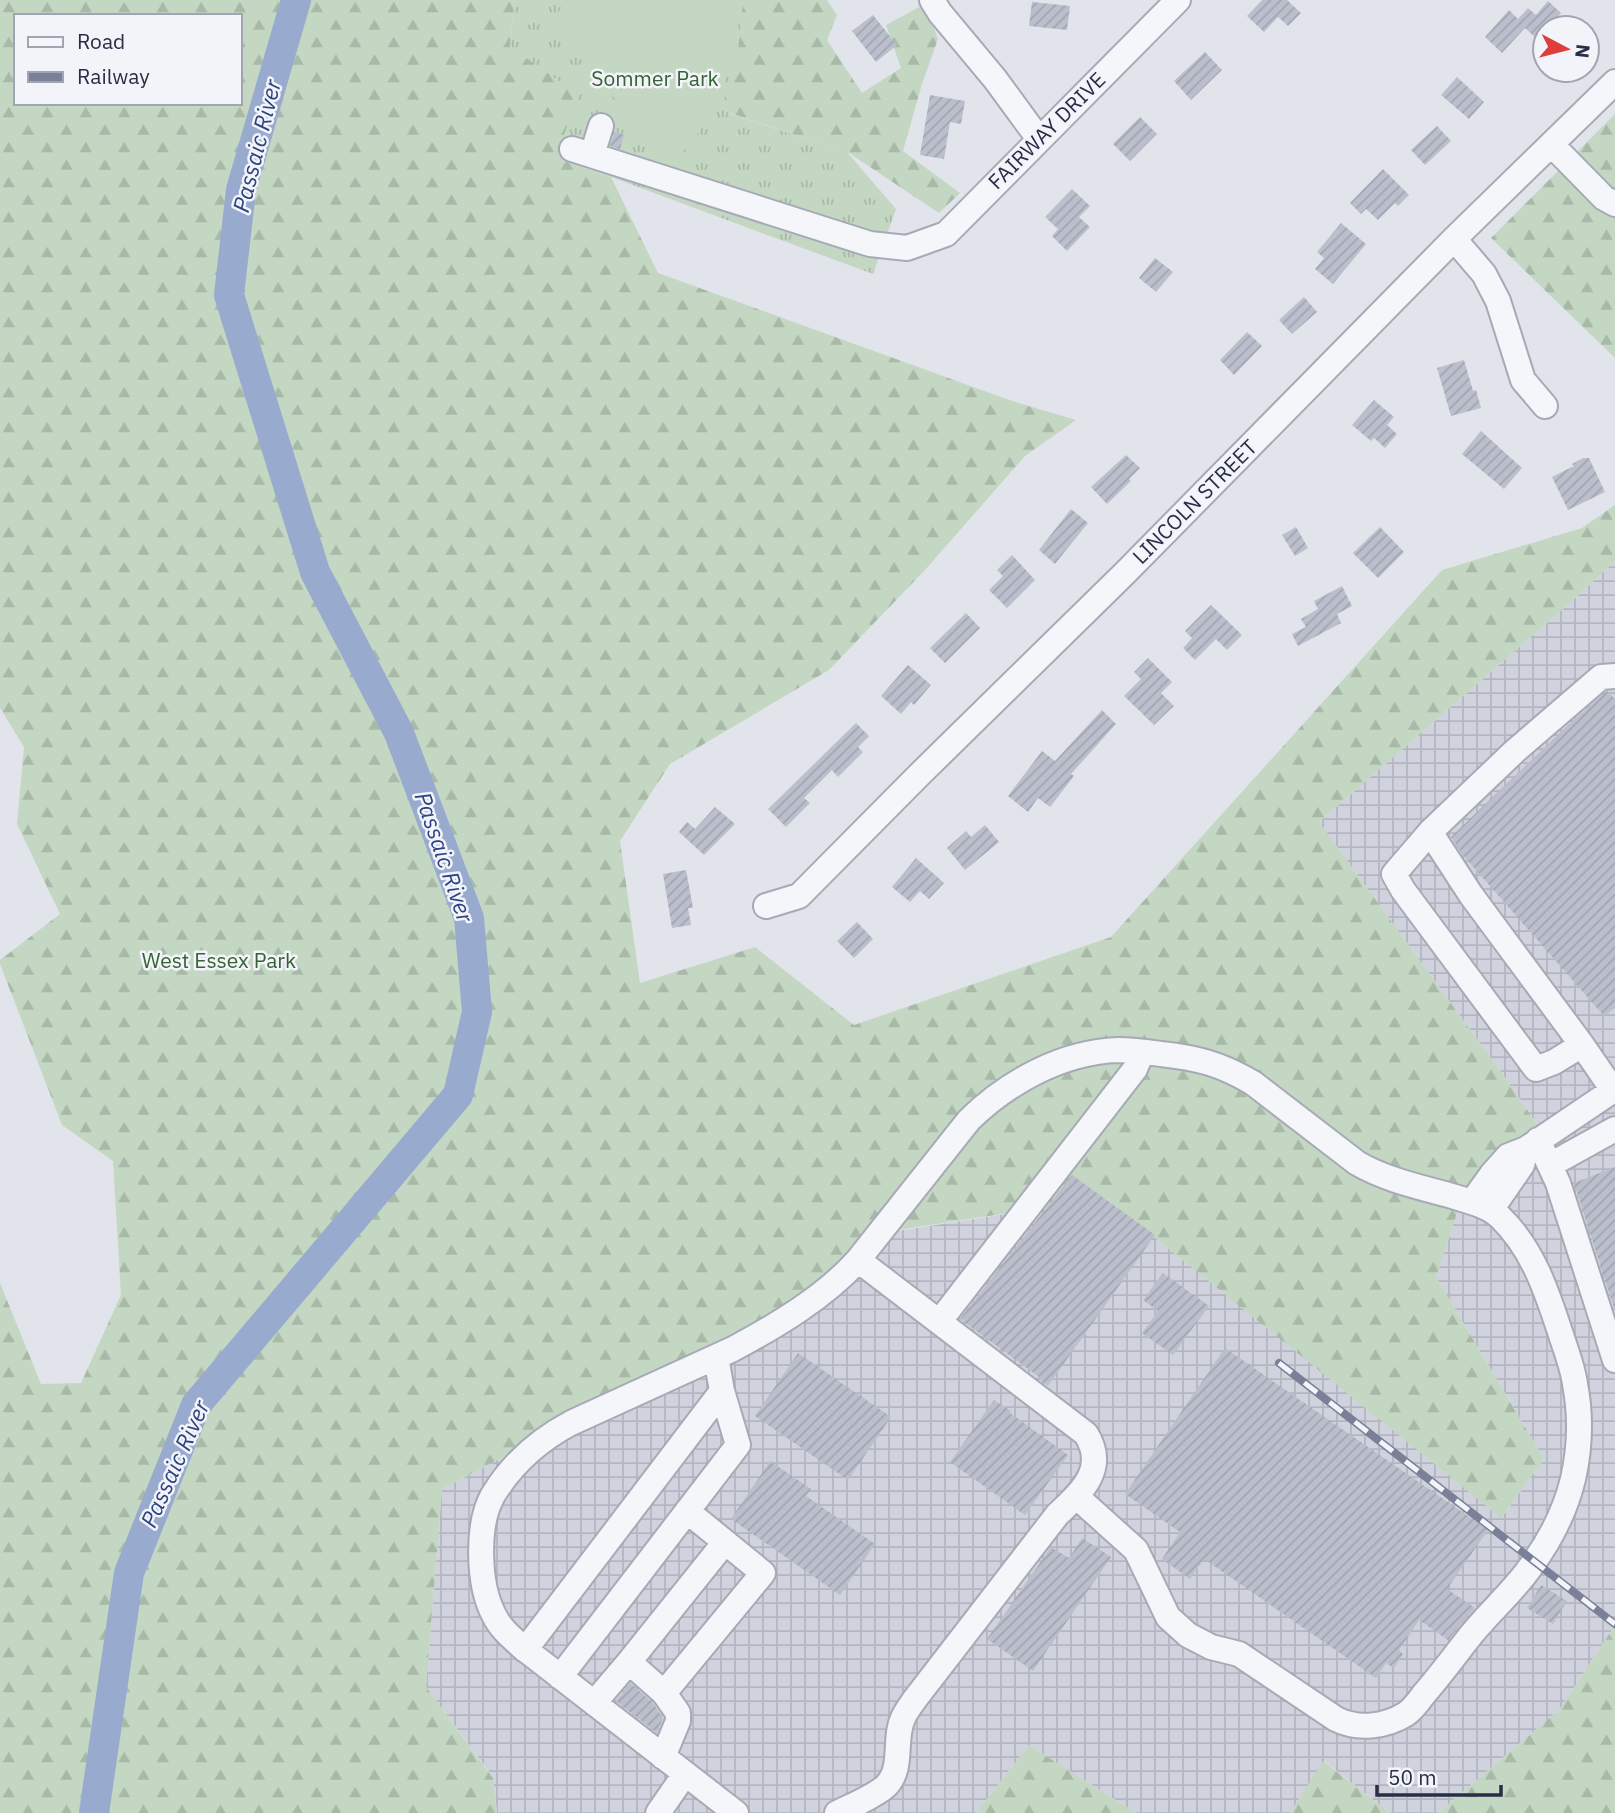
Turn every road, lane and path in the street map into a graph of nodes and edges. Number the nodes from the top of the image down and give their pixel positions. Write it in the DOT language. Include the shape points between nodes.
graph roads {
  1 [pos="932,0"];
  2 [pos="1178,0"];
  3 [pos="1615,82"];
  4 [pos="601,126"];
  5 [pos="1040,139"];
  6 [pos="1552,145"];
  7 [pos="1615,204"];
  8 [pos="1454,239"];
  9 [pos="1545,406"];
  10 [pos="1612,676"];
  11 [pos="1430,832"];
  12 [pos="766,906"];
  13 [pos="1582,1045"];
  14 [pos="1142,1052"];
  15 [pos="1614,1090"];
  16 [pos="1615,1129"];
  17 [pos="1532,1145"];
  18 [pos="1550,1166"];
  19 [pos="1444,1194"];
  20 [pos="1481,1206"];
  21 [pos="858,1260"];
  22 [pos="939,1322"];
  23 [pos="716,1357"];
  24 [pos="1615,1360"];
  25 [pos="722,1391"];
  26 [pos="1077,1497"];
  27 [pos="687,1511"];
  28 [pos="725,1542"];
  29 [pos="525,1650"];
  30 [pos="629,1662"];
  31 [pos="560,1677"];
  32 [pos="664,1693"];
  33 [pos="594,1703"];
  34 [pos="663,1757"];
  35 [pos="685,1774"];
  36 [pos="658,1813"];
  37 [pos="736,1813"];
  38 [pos="837,1813"];
  1 -- 5 [label="street"];
  2 -- 5 [label="street, FAIRWAY DRIVE"];
  3 -- 6 [label="street, LINCOLN STREET"];
  4 -- 5 [label="street, FAIRWAY DRIVE" via="582,152 870,244 907,247 946,234"];
  6 -- 7 [label="street"];
  6 -- 8 [label="street, LINCOLN STREET"];
  8 -- 9 [label="street" via="1484,274 1498,301 1523,380"];
  8 -- 12 [label="street, LINCOLN STREET" via="799,896"];
  10 -- 11 [label="street" via="1601,677"];
  11 -- 13 [label="street"];
  11 -- 13 [label="street" via="1394,874 1403,890 1536,1069"];
  13 -- 15 [label="street"];
  14 -- 19 [label="street" via="1193,1058 1236,1072 1366,1168"];
  14 -- 21 [label="street" via="1098,1053 1051,1066 1006,1089 969,1120"];
  14 -- 22 [label="street" via="1135,1069"];
  15 -- 17 [label="street"];
  16 -- 18 [label="street"];
  17 -- 18 [label="street"];
  17 -- 19 [label="street" via="1503,1146 1471,1178"];
  17 -- 20 [label="street" via="1508,1156 1492,1174"];
  18 -- 24 [label="street"];
  19 -- 20 [label="street"];
  20 -- 26 [label="street" via="1502,1219 1514,1235 1537,1269 1553,1308 1575,1382 1579,1439 1574,1477 1555,1530 1529,1570 1407,1713 1371,1726 1347,1725 1239,1654 1210,1647 1188,1635 1168,1617 1136,1550"];
  21 -- 22 [label="street"];
  21 -- 23 [label="street" via="817,1297"];
  22 -- 26 [label="street" via="1086,1434 1093,1444 1093,1473"];
  23 -- 25 [label="street"];
  23 -- 29 [label="street" via="550,1435 510,1471 492,1497 482,1541 484,1586 494,1616"];
  25 -- 27 [label="street" via="738,1445"];
  25 -- 29 [label="street"];
  26 -- 38 [label="street" via="1057,1515 915,1699 902,1719 894,1774 887,1785"];
  27 -- 28 [label="street"];
  27 -- 31 [label="street"];
  28 -- 30 [label="street"];
  28 -- 32 [label="street" via="763,1573"];
  29 -- 31 [label="street"];
  30 -- 32 [label="street"];
  30 -- 33 [label="street"];
  31 -- 33 [label="street"];
  32 -- 34 [label="street" via="678,1713 678,1721"];
  33 -- 34 [label="street"];
  34 -- 35 [label="street"];
  35 -- 36 [label="street"];
  35 -- 37 [label="street"];
}
